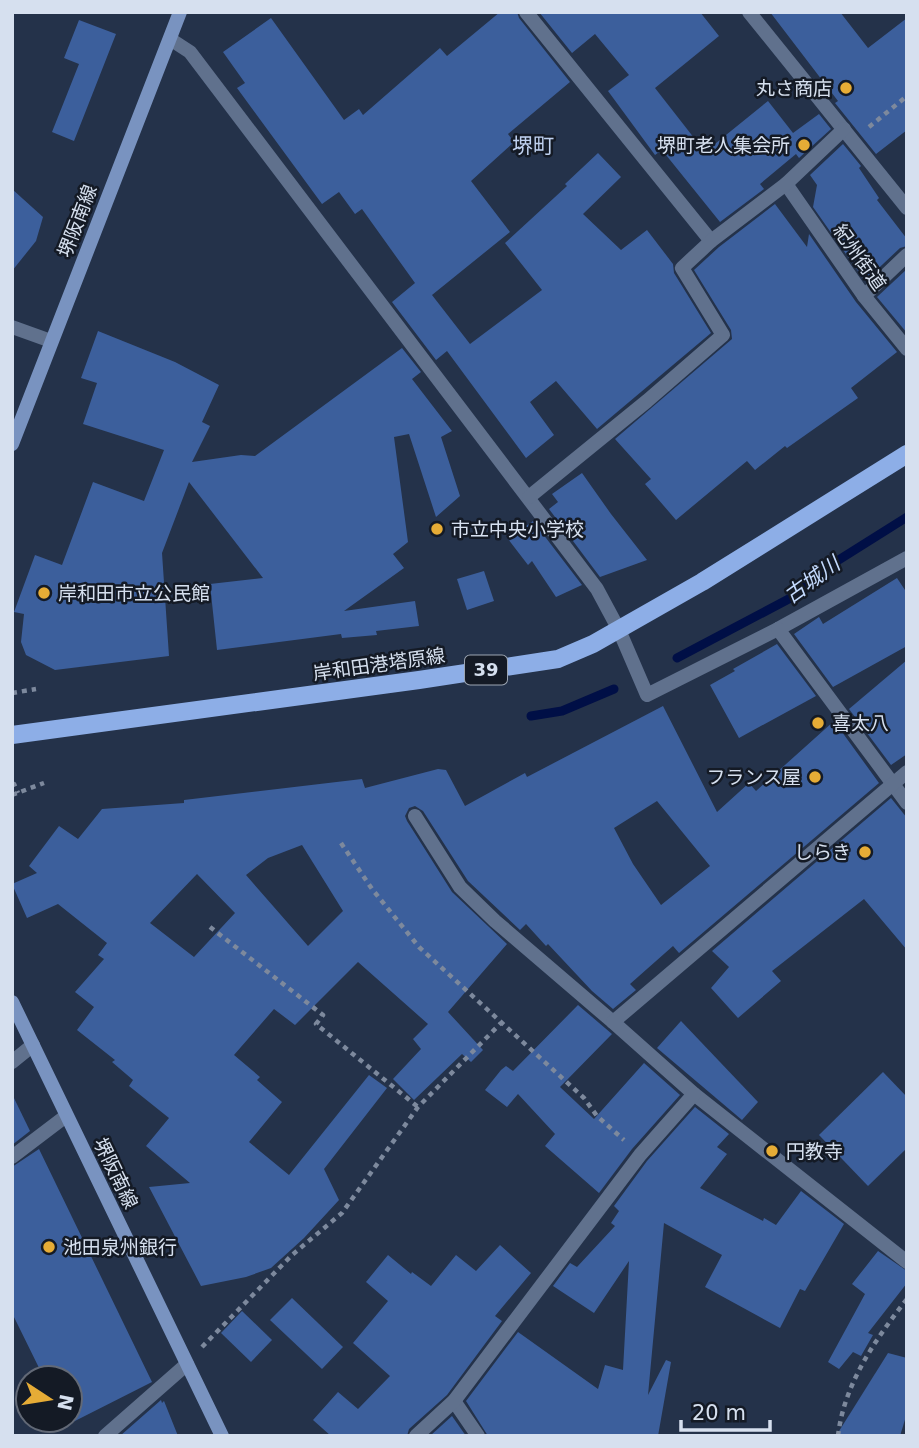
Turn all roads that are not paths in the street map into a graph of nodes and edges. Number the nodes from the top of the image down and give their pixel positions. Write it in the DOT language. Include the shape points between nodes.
graph roads {
  1 [pos="180,12"];
  2 [pos="526,12"];
  3 [pos="749,12"];
  4 [pos="170,39"];
  5 [pos="849,134"];
  6 [pos="786,184"];
  7 [pos="907,208"];
  8 [pos="711,241"];
  9 [pos="907,255"];
  10 [pos="864,296"];
  11 [pos="12,327"];
  12 [pos="51,341"];
  13 [pos="907,349"];
  14 [pos="12,444"];
  15 [pos="907,454"];
  16 [pos="529,497"];
  17 [pos="907,558"];
  18 [pos="778,629"];
  19 [pos="619,630"];
  20 [pos="12,735"];
  21 [pos="907,772"];
  22 [pos="892,783"];
  23 [pos="907,803"];
  24 [pos="415,816"];
  25 [pos="12,1002"];
  26 [pos="613,1022"];
  27 [pos="33,1045"];
  28 [pos="12,1062"];
  29 [pos="694,1094"];
  30 [pos="66,1116"];
  31 [pos="12,1157"];
  32 [pos="907,1262"];
  33 [pos="187,1363"];
  34 [pos="454,1401"];
  35 [pos="105,1436"];
  36 [pos="222,1436"];
  37 [pos="416,1436"];
  38 [pos="478,1436"];
  1 -- 4 [label="main road, 堺阪南線"];
  2 -- 8 [label="street"];
  3 -- 5 [label="street"];
  4 -- 12 [label="main road, 堺阪南線"];
  4 -- 16 [label="street" via="190,52"];
  5 -- 6 [label="street"];
  5 -- 7 [label="street"];
  6 -- 8 [label="street"];
  6 -- 10 [label="street, 紀州街道"];
  8 -- 16 [label="street" via="682,268 723,335"];
  9 -- 10 [label="street"];
  10 -- 13 [label="street, 紀州街道"];
  11 -- 12 [label="street"];
  12 -- 14 [label="main road, 堺阪南線"];
  15 -- 19 [label="main road, 岸和田港塔原線 / 39"];
  16 -- 19 [label="street" via="597,589"];
  17 -- 18 [label="street"];
  18 -- 19 [label="street" via="647,695"];
  18 -- 22 [label="street"];
  19 -- 20 [label="main road, 岸和田港塔原線 / 39" via="558,659"];
  21 -- 22 [label="street"];
  22 -- 23 [label="street"];
  22 -- 26 [label="street"];
  24 -- 26 [label="street" via="460,887"];
  25 -- 27 [label="main road, 堺阪南線"];
  26 -- 29 [label="street"];
  27 -- 28 [label="street"];
  27 -- 30 [label="main road, 堺阪南線"];
  29 -- 32 [label="street"];
  29 -- 34 [label="street" via="640,1155"];
  30 -- 31 [label="street"];
  30 -- 33 [label="main road, 堺阪南線"];
  33 -- 35 [label="street"];
  33 -- 36 [label="main road, 堺阪南線"];
  34 -- 37 [label="street"];
  34 -- 38 [label="street"];
}
